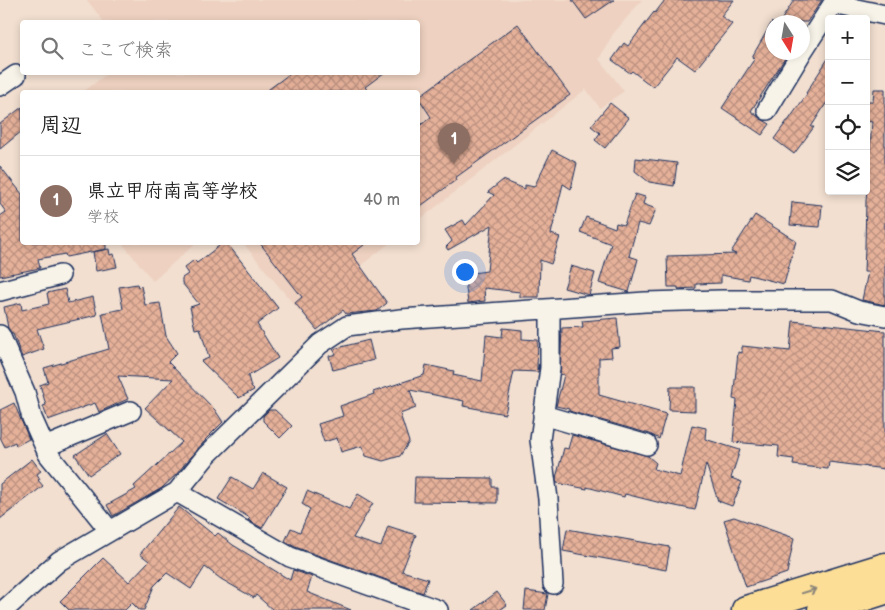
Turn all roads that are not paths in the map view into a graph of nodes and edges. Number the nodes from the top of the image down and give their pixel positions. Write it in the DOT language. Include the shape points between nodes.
graph roads {
  1 [pos="885,14"];
  2 [pos="810,40"];
  3 [pos="797,60"];
  4 [pos="16,75"];
  5 [pos="0,86"];
  6 [pos="766,110"];
  7 [pos="60,275"];
  8 [pos="0,291"];
  9 [pos="550,309"];
  10 [pos="885,316"];
  11 [pos="0,335"];
  12 [pos="131,411"];
  13 [pos="544,415"];
  14 [pos="647,445"];
  15 [pos="44,447"];
  16 [pos="177,492"];
  17 [pos="110,531"];
  18 [pos="885,567"];
  19 [pos="553,584"];
  20 [pos="885,590"];
  21 [pos="4,610"];
  22 [pos="438,610"];
  23 [pos="746,610"];
  24 [pos="822,610"];
  1 -- 2 [label="street" via="833,4"];
  3 -- 6 [label="street"];
  4 -- 5 [label="street"];
  7 -- 8 [label="street"];
  9 -- 10 [label="street" via="645,302 832,300 859,311"];
  9 -- 13 [label="street" via="550,368"];
  9 -- 16 [label="street" via="347,326 320,344 207,455"];
  11 -- 15 [label="street"];
  12 -- 15 [label="street"];
  13 -- 14 [label="street"];
  13 -- 19 [label="street" via="540,440 548,499"];
  15 -- 17 [label="street"];
  16 -- 17 [label="street"];
  16 -- 22 [label="street" via="290,557"];
  17 -- 21 [label="street" via="59,561"];
  23 -- 18 [label="highway, one-way"];
  20 -- 24 [label="highway"];
}
